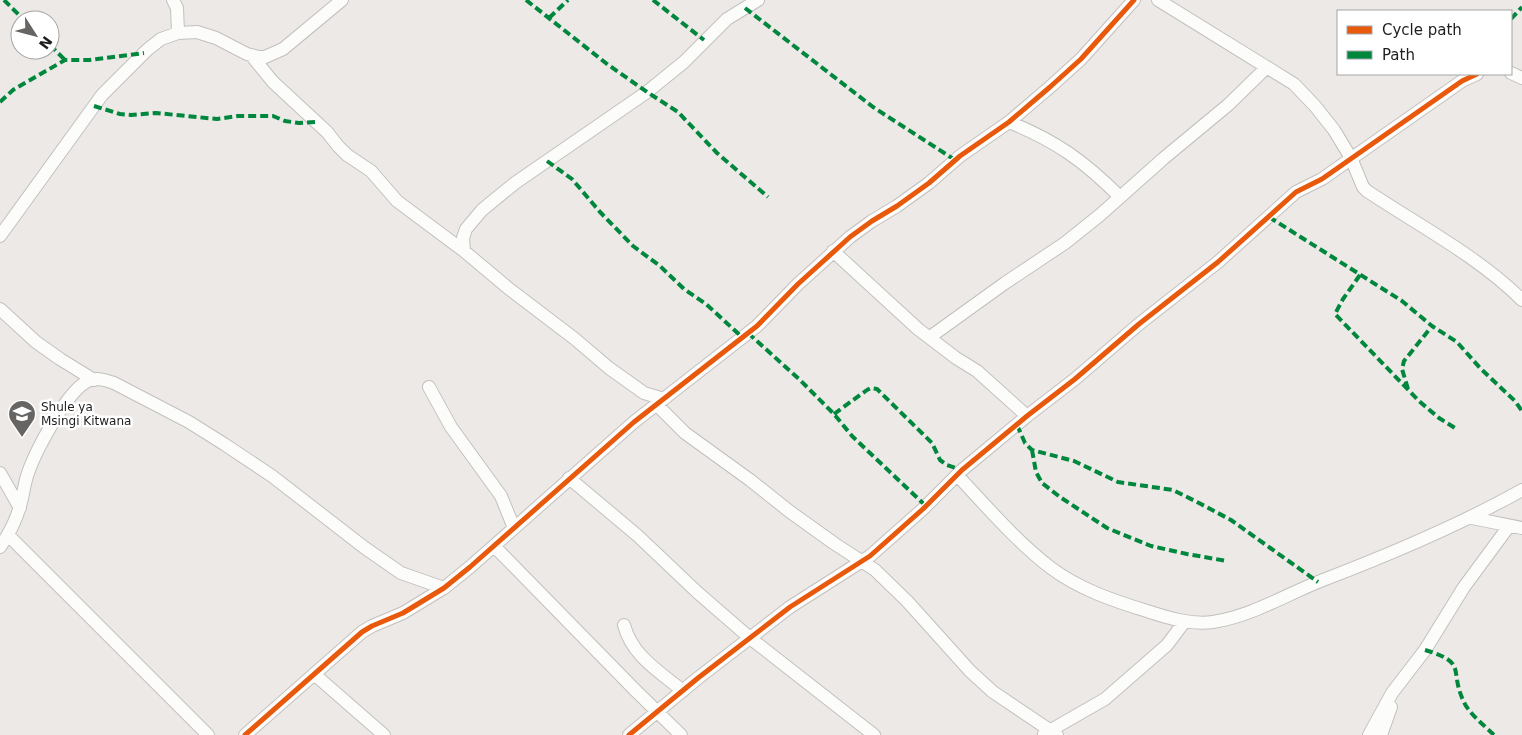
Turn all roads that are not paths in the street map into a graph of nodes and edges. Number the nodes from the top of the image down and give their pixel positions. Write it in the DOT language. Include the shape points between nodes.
graph roads {
  1 [pos="173,0"];
  2 [pos="342,0"];
  3 [pos="758,0"];
  4 [pos="1134,0"];
  5 [pos="1158,0"];
  6 [pos="178,33"];
  7 [pos="251,55"];
  8 [pos="1267,67"];
  9 [pos="1476,75"];
  10 [pos="1009,122"];
  11 [pos="1351,158"];
  12 [pos="1120,197"];
  13 [pos="0,236"];
  14 [pos="464,251"];
  15 [pos="833,251"];
  16 [pos="1522,300"];
  17 [pos="0,309"];
  18 [pos="930,337"];
  19 [pos="94,380"];
  20 [pos="635,387"];
  21 [pos="430,388"];
  22 [pos="660,402"];
  23 [pos="642,416"];
  24 [pos="1027,416"];
  25 [pos="0,473"];
  26 [pos="957,475"];
  27 [pos="569,478"];
  28 [pos="1522,490"];
  29 [pos="20,508"];
  30 [pos="1472,518"];
  31 [pos="1508,526"];
  32 [pos="514,528"];
  33 [pos="1522,528"];
  34 [pos="8,535"];
  35 [pos="494,546"];
  36 [pos="0,547"];
  37 [pos="862,562"];
  38 [pos="444,588"];
  39 [pos="1185,622"];
  40 [pos="624,625"];
  41 [pos="750,638"];
  42 [pos="314,674"];
  43 [pos="1400,682"];
  44 [pos="683,691"];
  45 [pos="658,712"];
  46 [pos="1049,733"];
  47 [pos="208,735"];
  48 [pos="245,735"];
  49 [pos="384,735"];
  50 [pos="629,735"];
  51 [pos="681,735"];
  52 [pos="874,735"];
  53 [pos="1369,735"];
  54 [pos="1380,735"];
  1 -- 6 [label="street" via="177,8"];
  2 -- 7 [label="street" via="283,49 265,57"];
  3 -- 14 [label="street" via="727,19 684,62 647,92 482,210 466,229"];
  4 -- 10 [label="street" via="1081,58"];
  5 -- 8 [label="street"];
  6 -- 7 [label="street" via="197,32"];
  6 -- 13 [label="street" via="154,44 102,95"];
  7 -- 14 [label="street" via="273,82 327,132 342,151 371,171 397,202"];
  8 -- 11 [label="street" via="1294,84 1315,106"];
  8 -- 12 [label="street" via="1228,105"];
  9 -- 11 [label="street" via="1462,81"];
  10 -- 12 [label="street" via="1057,144 1097,174"];
  10 -- 15 [label="street"];
  11 -- 16 [label="street" via="1367,191 1488,271"];
  11 -- 24 [label="street" via="1322,179 1296,192 1236,246"];
  12 -- 18 [label="street" via="1065,243"];
  14 -- 20 [label="street"];
  15 -- 18 [label="street"];
  15 -- 22 [label="street" via="757,326"];
  17 -- 19 [label="street" via="36,342"];
  18 -- 24 [label="street" via="977,371"];
  19 -- 29 [label="street" via="88,380 78,388 58,414 27,476"];
  19 -- 38 [label="street" via="114,383 189,422 272,476 401,573"];
  20 -- 22 [label="street"];
  20 -- 23 [label="street" via="642,402"];
  21 -- 32 [label="street" via="451,426 501,496"];
  22 -- 23 [label="street"];
  22 -- 37 [label="street" via="686,433"];
  23 -- 27 [label="street"];
  24 -- 26 [label="street"];
  25 -- 29 [label="street"];
  26 -- 37 [label="street"];
  26 -- 39 [label="street" via="1026,547 1052,569 1118,603"];
  27 -- 32 [label="street"];
  27 -- 41 [label="street"];
  28 -- 30 [label="street"];
  29 -- 34 [label="street"];
  30 -- 31 [label="street"];
  30 -- 39 [label="street" via="1241,614 1212,622"];
  31 -- 33 [label="street"];
  31 -- 43 [label="street"];
  32 -- 35 [label="street"];
  34 -- 36 [label="street"];
  34 -- 47 [label="street"];
  35 -- 38 [label="street"];
  35 -- 45 [label="street"];
  37 -- 41 [label="street" via="806,596"];
  37 -- 46 [label="street" via="887,581 970,671"];
  38 -- 42 [label="street" via="403,613 362,632"];
  39 -- 46 [label="street" via="1167,645 1104,699"];
  40 -- 44 [label="street" via="627,638 648,664"];
  41 -- 44 [label="street"];
  41 -- 52 [label="street"];
  42 -- 48 [label="street"];
  42 -- 49 [label="street"];
  43 -- 53 [label="street"];
  43 -- 54 [label="street"];
  44 -- 45 [label="street"];
  45 -- 50 [label="street"];
  45 -- 51 [label="street"];
}
